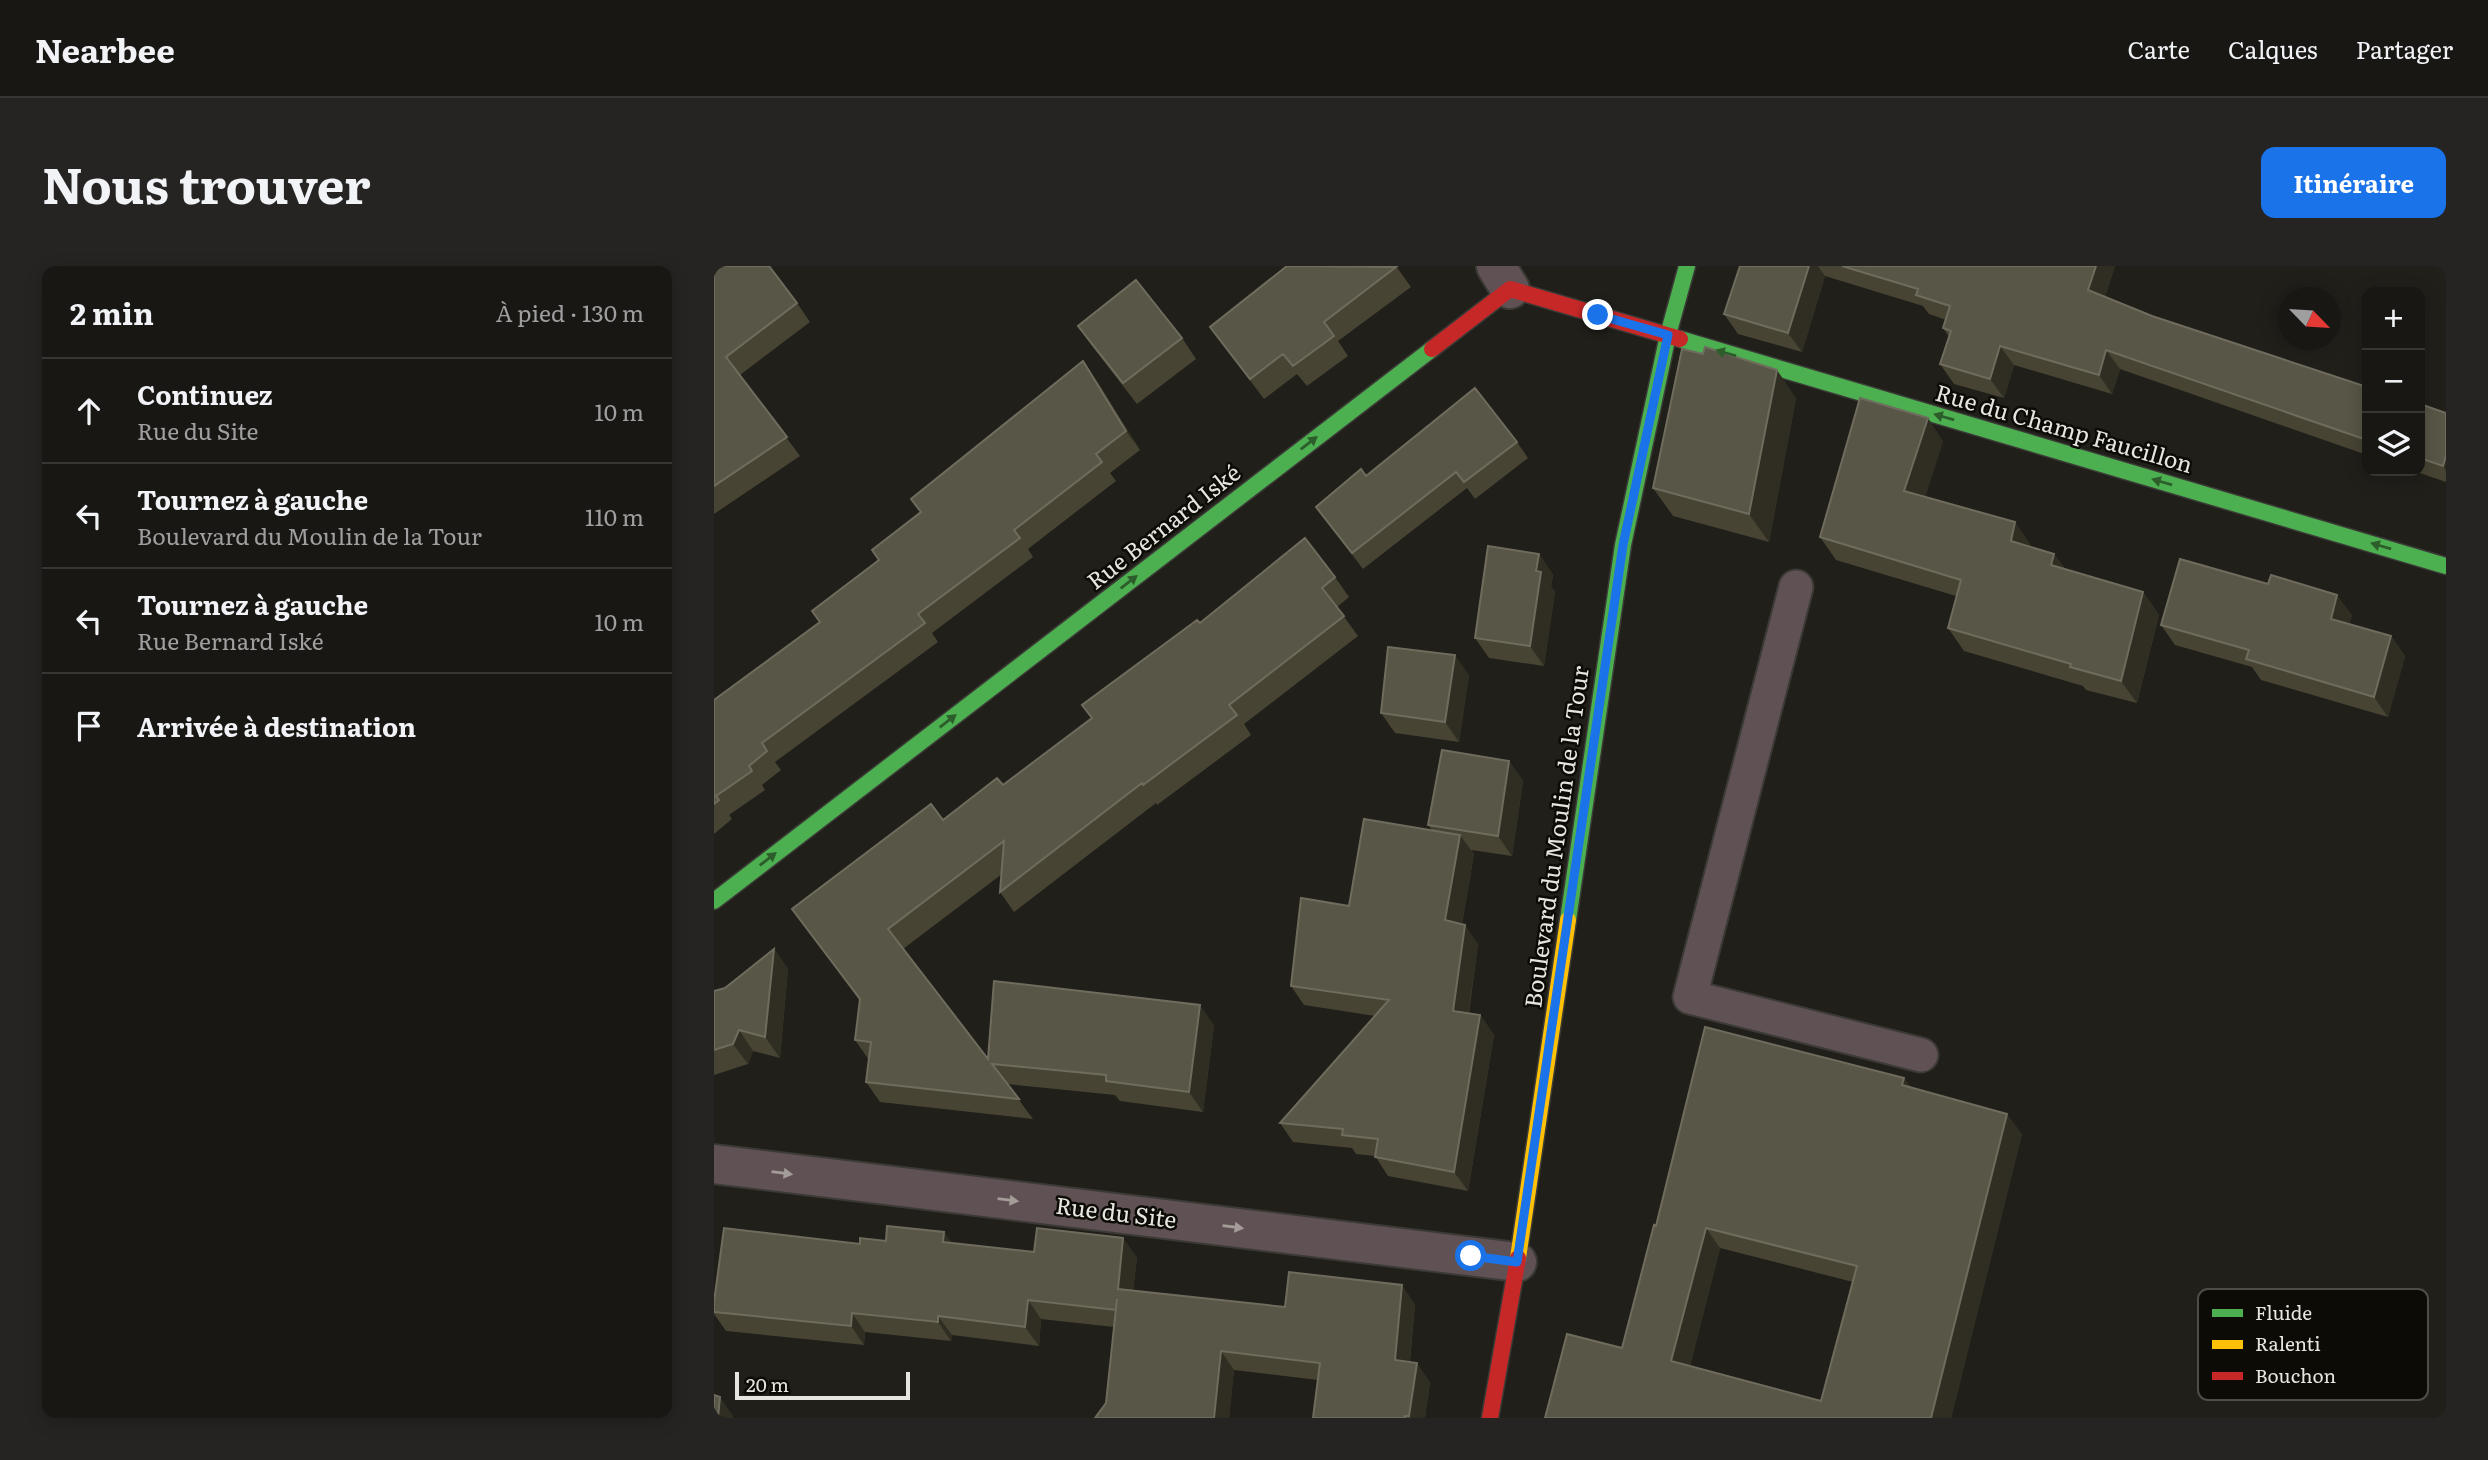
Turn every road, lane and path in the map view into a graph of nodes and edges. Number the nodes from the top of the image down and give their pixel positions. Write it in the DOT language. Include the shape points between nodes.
graph roads {
  1 [pos="1687,266"];
  2 [pos="1503,277"];
  3 [pos="1668,335"];
  4 [pos="2446,566"];
  5 [pos="1796,587"];
  6 [pos="714,901"];
  7 [pos="1921,1055"];
  8 [pos="714,1164"];
  9 [pos="1517,1262"];
  10 [pos="1490,1418"];
  1 -- 3 [label="street, Boulevard du Moulin de la Tour"];
  2 -- 3 [label="street, Rue Bernard Iské"];
  6 -- 2 [label="street, Rue Bernard Iské, one-way"];
  4 -- 3 [label="street, Rue du Champ Faucillon, one-way"];
  3 -- 9 [label="street, Boulevard du Moulin de la Tour" via="1623,545"];
  5 -- 7 [label="lane" via="1690,997"];
  8 -- 9 [label="street, Rue du Site, one-way"];
  9 -- 10 [label="street, Boulevard du Moulin de la Tour"];
}
